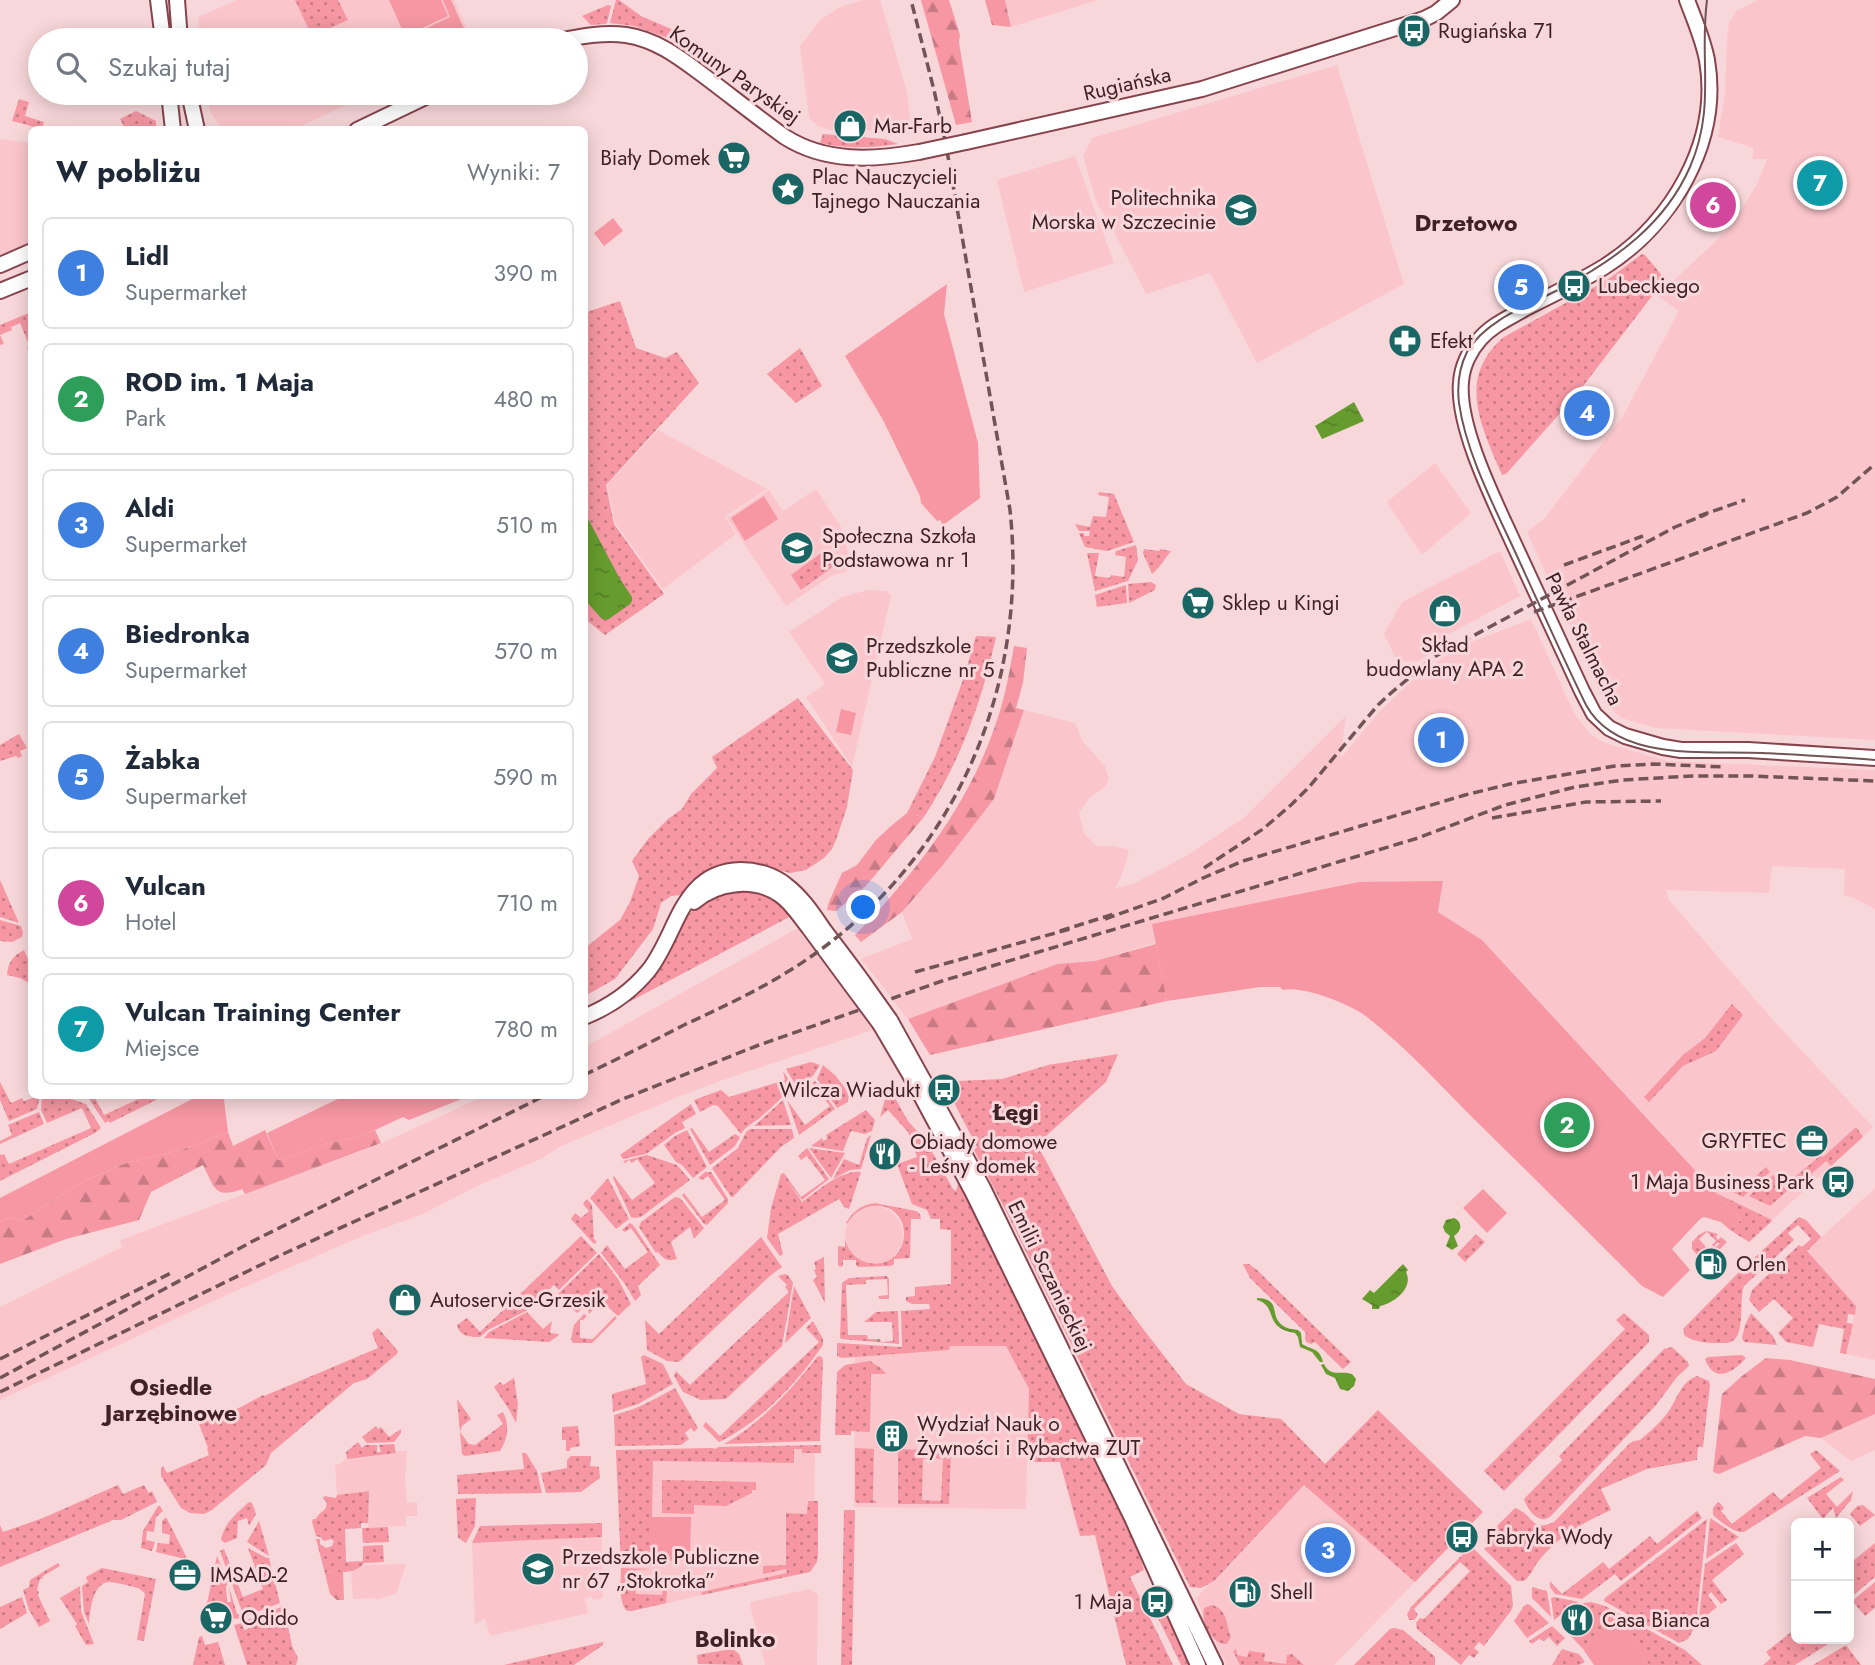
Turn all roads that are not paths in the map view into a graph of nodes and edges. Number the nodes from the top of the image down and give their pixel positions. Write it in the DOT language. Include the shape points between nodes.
graph roads {
  1 [pos="158,0"];
  2 [pos="177,0"];
  3 [pos="1452,0"];
  4 [pos="1686,0"];
  5 [pos="162,28"];
  6 [pos="179,28"];
  7 [pos="588,35"];
  8 [pos="170,105"];
  9 [pos="192,105"];
  10 [pos="409,105"];
  11 [pos="173,126"];
  12 [pos="196,126"];
  13 [pos="364,126"];
  14 [pos="800,146"];
  15 [pos="28,253"];
  16 [pos="0,265"];
  17 [pos="28,280"];
  18 [pos="0,291"];
  19 [pos="1875,758"];
  20 [pos="588,1015"];
  21 [pos="885,1022"];
  22 [pos="1198,1665"];
  23 [pos="1216,1665"];
  1 -- 5 [label="street"];
  2 -- 6 [label="street"];
  3 -- 14 [label="street, Rugiańska, bridge" via="1424,19 1215,85 966,142 853,158"];
  4 -- 19 [label="street, Pawła Stalmacha" via="1706,56 1708,98 1703,135 1683,186 1657,222 1619,256 1503,321 1474,346 1462,373 1466,426 1494,502 1584,696 1602,722 1625,736 1677,750"];
  7 -- 14 [label="street, Komuny Paryskiej" via="631,36 660,45"];
  8 -- 11 [label="street"];
  9 -- 12 [label="street"];
  10 -- 13 [label="street"];
  15 -- 16 [label="street"];
  17 -- 18 [label="street"];
  20 -- 21 [label="street, Emilii Sczanieckiej, bridge" via="639,982 657,959 675,922 700,897 723,885 741,884 791,897 807,908"];
  21 -- 22 [label="street, Emilii Sczanieckiej" via="1132,1518"];
  21 -- 23 [label="street, Emilii Sczanieckiej" via="983,1188"];
}
